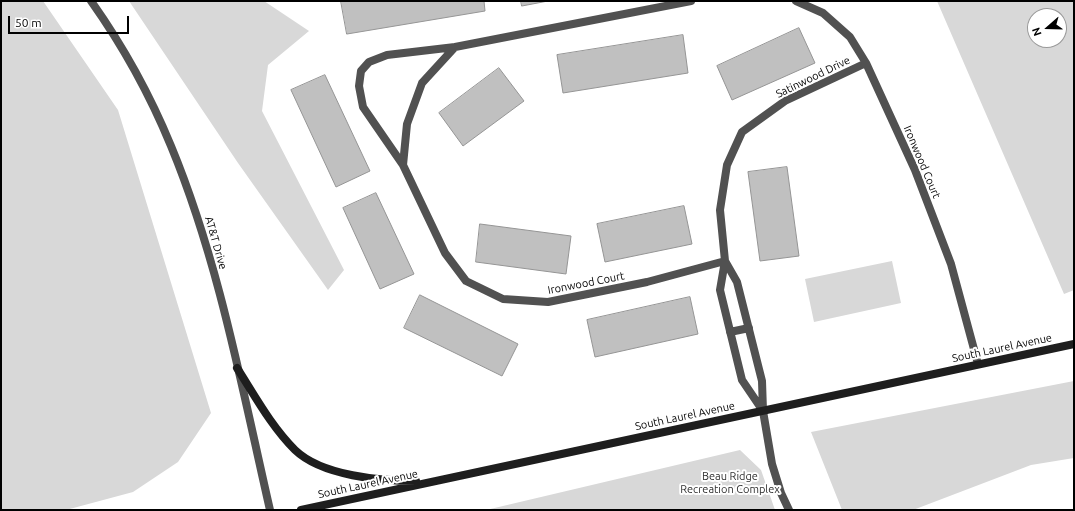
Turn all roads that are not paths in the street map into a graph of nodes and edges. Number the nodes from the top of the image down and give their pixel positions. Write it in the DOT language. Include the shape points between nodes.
graph roads {
  1 [pos="91,1"];
  2 [pos="691,1"];
  3 [pos="796,1"];
  4 [pos="455,48"];
  5 [pos="866,63"];
  6 [pos="403,165"];
  7 [pos="725,261"];
  8 [pos="749,328"];
  9 [pos="730,332"];
  10 [pos="1074,344"];
  11 [pos="978,364"];
  12 [pos="237,368"];
  13 [pos="763,411"];
  14 [pos="433,481"];
  15 [pos="270,510"];
  16 [pos="301,510"];
  17 [pos="789,510"];
  1 -- 12 [label="street, AT&T Drive" via="112,30 143,85 171,146 191,198 209,257"];
  2 -- 4 [label="street, Ironwood Court"];
  3 -- 5 [label="street, Ironwood Court" via="823,13 850,37"];
  4 -- 6 [label="street" via="422,83 407,124"];
  4 -- 6 [label="street, Ironwood Court" via="387,55 369,62 361,71 359,86 363,107"];
  5 -- 7 [label="street, Satinwood Drive" via="785,101 742,132 727,165 720,210"];
  5 -- 11 [label="street, Ironwood Court" via="916,170 951,264"];
  6 -- 7 [label="street, Ironwood Court" via="445,253 466,281 503,300 548,302 647,282"];
  7 -- 8 [label="street, Satinwood Drive" via="737,282"];
  7 -- 9 [label="street, Satinwood Drive" via="720,290"];
  8 -- 9 [label="street"];
  8 -- 13 [label="street, Satinwood Drive" via="762,381"];
  9 -- 13 [label="street, Satinwood Drive" via="742,380"];
  10 -- 11 [label="main road, South Laurel Avenue"];
  11 -- 13 [label="main road, South Laurel Avenue"];
  12 -- 14 [label="main road" via="270,420 296,451 320,466 372,479"];
  12 -- 15 [label="street, AT&T Drive"];
  13 -- 14 [label="main road, South Laurel Avenue"];
  13 -- 17 [label="street" via="772,464"];
  14 -- 16 [label="main road, South Laurel Avenue"];
}
